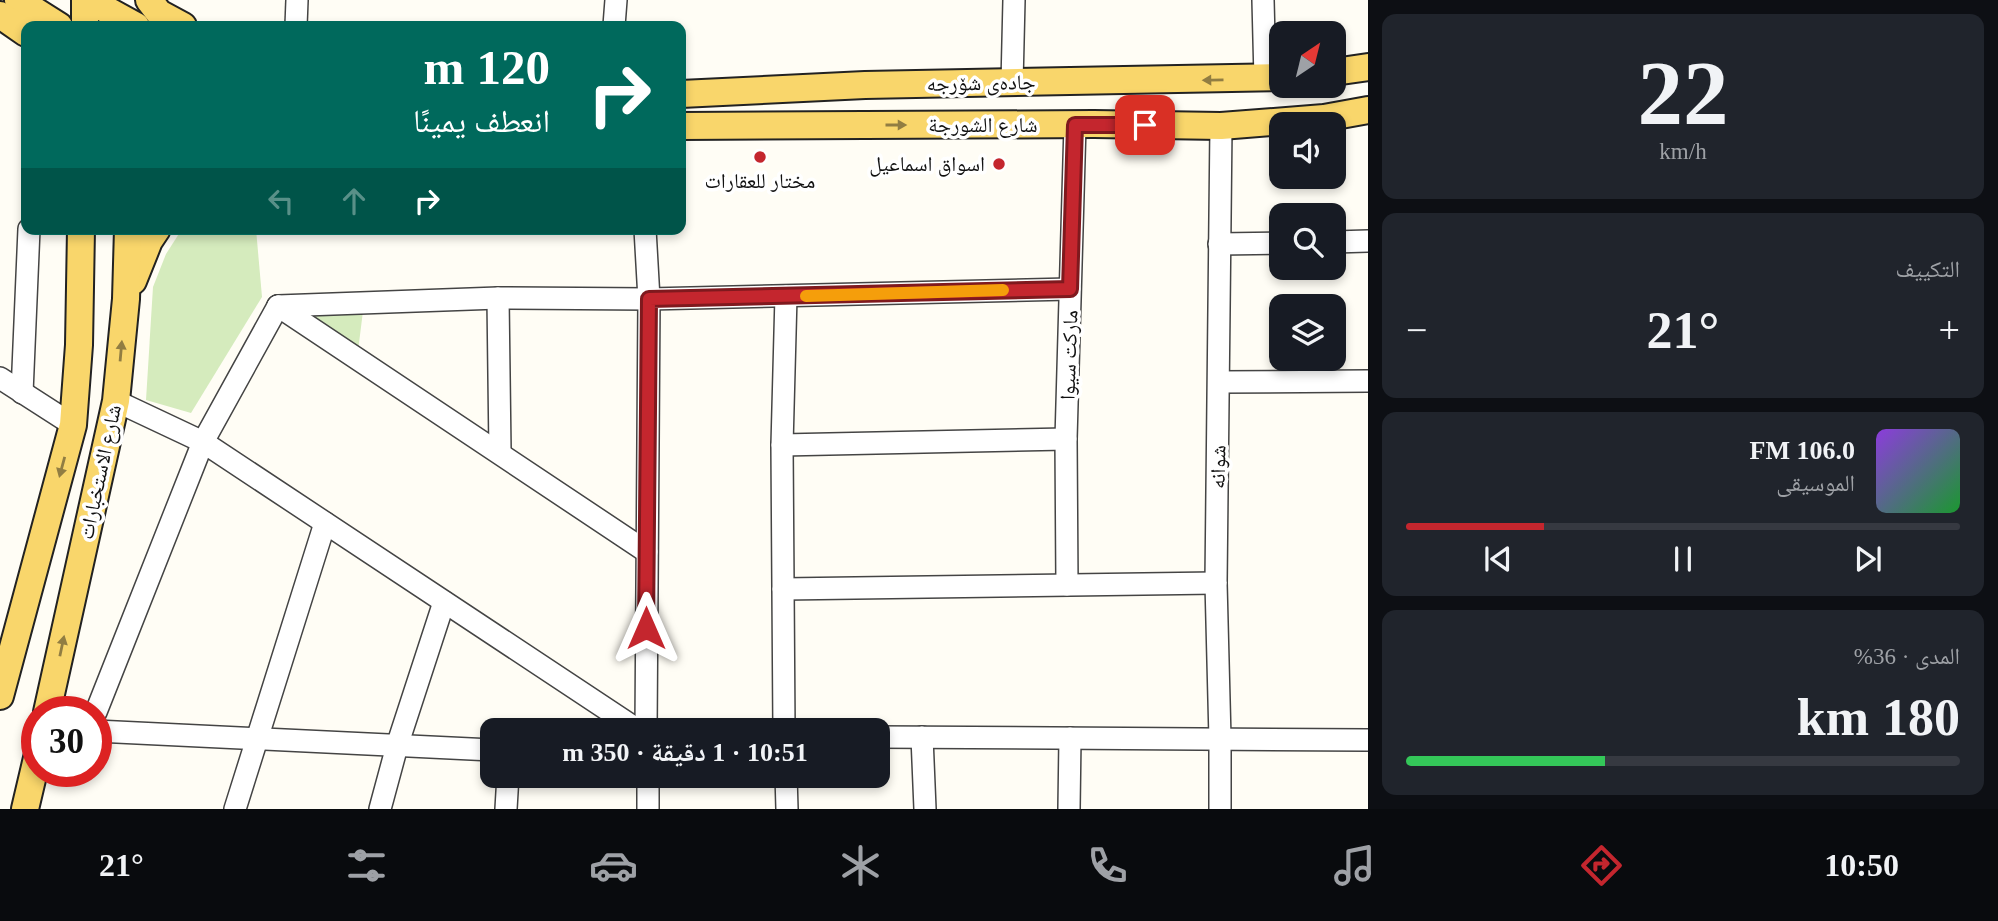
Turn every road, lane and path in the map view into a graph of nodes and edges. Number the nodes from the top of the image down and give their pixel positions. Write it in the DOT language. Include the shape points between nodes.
graph roads {
  1 [pos="18,0"];
  2 [pos="87,0"];
  3 [pos="138,0"];
  4 [pos="149,0"];
  5 [pos="297,0"];
  6 [pos="616,0"];
  7 [pos="1014,0"];
  8 [pos="1263,0"];
  9 [pos="0,16"];
  10 [pos="51,21"];
  11 [pos="85,21"];
  12 [pos="127,21"];
  13 [pos="136,21"];
  14 [pos="174,21"];
  15 [pos="296,21"];
  16 [pos="614,21"];
  17 [pos="21,30"];
  18 [pos="1269,47"];
  19 [pos="1368,67"];
  20 [pos="1346,70"];
  21 [pos="686,78"];
  22 [pos="1269,78"];
  23 [pos="1094,81"];
  24 [pos="1012,83"];
  25 [pos="864,85"];
  26 [pos="686,94"];
  27 [pos="1368,110"];
  28 [pos="842,125"];
  29 [pos="1085,125"];
  30 [pos="1221,126"];
  31 [pos="686,127"];
  32 [pos="686,144"];
  33 [pos="29,235"];
  34 [pos="80,235"];
  35 [pos="128,235"];
  36 [pos="153,235"];
  37 [pos="645,235"];
  38 [pos="1368,241"];
  39 [pos="1346,242"];
  40 [pos="1269,243"];
  41 [pos="1219,244"];
  42 [pos="1070,289"];
  43 [pos="786,296"];
  44 [pos="498,298"];
  45 [pos="125,299"];
  46 [pos="649,299"];
  47 [pos="278,306"];
  48 [pos="0,378"];
  49 [pos="1219,382"];
  50 [pos="1368,382"];
  51 [pos="22,393"];
  52 [pos="116,401"];
  53 [pos="73,425"];
  54 [pos="1066,439"];
  55 [pos="202,442"];
  56 [pos="782,445"];
  57 [pos="500,453"];
  58 [pos="325,523"];
  59 [pos="647,552"];
  60 [pos="1216,583"];
  61 [pos="1067,585"];
  62 [pos="783,589"];
  63 [pos="444,602"];
  64 [pos="0,696"];
  65 [pos="51,696"];
  66 [pos="102,696"];
  67 [pos="620,718"];
  68 [pos="646,718"];
  69 [pos="784,718"];
  70 [pos="112,732"];
  71 [pos="890,737"];
  72 [pos="922,737"];
  73 [pos="1070,738"];
  74 [pos="257,739"];
  75 [pos="1220,739"];
  76 [pos="1368,740"];
  77 [pos="397,746"];
  78 [pos="480,749"];
  79 [pos="30,787"];
  80 [pos="507,788"];
  81 [pos="648,788"];
  82 [pos="786,788"];
  83 [pos="25,809"];
  84 [pos="234,809"];
  85 [pos="380,809"];
  86 [pos="506,809"];
  87 [pos="648,809"];
  88 [pos="787,809"];
  89 [pos="925,809"];
  90 [pos="1069,809"];
  91 [pos="1220,809"];
  1 -- 10 [label="main road"];
  2 -- 11 [label="main road"];
  2 -- 12 [label="main road"];
  3 -- 13 [label="main road"];
  4 -- 14 [label="main road"];
  5 -- 15 [label="street"];
  6 -- 16 [label="street"];
  7 -- 24 [label="street"];
  8 -- 18 [label="street"];
  9 -- 17 [label="main road"];
  19 -- 20 [label="main road"];
  21 -- 25 [label="main road"];
  22 -- 23 [label="main road, جادەی شۆرجە, one-way"];
  23 -- 24 [label="main road, جادەی شۆرجە"];
  23 -- 29 [label="main road"];
  24 -- 25 [label="main road, جادەی شۆرجە"];
  25 -- 26 [label="main road, جادەی شۆرجە"];
  27 -- 30 [label="main road, شارع الشورجة"];
  28 -- 29 [label="main road, شارع الشورجة, one-way"];
  28 -- 31 [label="main road, شارع الشورجة"];
  28 -- 32 [label="main road"];
  29 -- 30 [label="main road, شارع الشورجة"];
  29 -- 42 [label="street, مارکت سیوا"];
  30 -- 41 [label="street, شوانە"];
  33 -- 51 [label="street"];
  34 -- 53 [label="main road, شارع الاستخبارات"];
  35 -- 45 [label="main road, شارع الاستخبارات"];
  36 -- 45 [label="main road"];
  37 -- 46 [label="street"];
  38 -- 39 [label="street"];
  40 -- 41 [label="street"];
  41 -- 49 [label="street, شوانە"];
  42 -- 43 [label="street"];
  42 -- 54 [label="street, مارکت سیوا"];
  43 -- 46 [label="street"];
  43 -- 56 [label="street"];
  44 -- 46 [label="street"];
  44 -- 47 [label="street"];
  44 -- 57 [label="street"];
  52 -- 45 [label="main road, شارع الاستخبارات, one-way"];
  46 -- 59 [label="street"];
  47 -- 55 [label="street"];
  47 -- 57 [label="street"];
  48 -- 51 [label="street"];
  49 -- 50 [label="street"];
  49 -- 60 [label="street, شوانە"];
  51 -- 53 [label="street"];
  52 -- 55 [label="street"];
  65 -- 52 [label="main road, شارع الاستخبارات, one-way"];
  53 -- 64 [label="main road, شارع الاستخبارات, one-way"];
  54 -- 56 [label="street"];
  54 -- 61 [label="street, مارکت سیوا"];
  55 -- 58 [label="street"];
  55 -- 66 [label="street"];
  56 -- 62 [label="street"];
  57 -- 59 [label="street"];
  58 -- 63 [label="street"];
  58 -- 74 [label="street"];
  59 -- 68 [label="street"];
  60 -- 61 [label="street"];
  60 -- 75 [label="street, شوانە"];
  61 -- 62 [label="street"];
  62 -- 69 [label="street"];
  63 -- 67 [label="street"];
  63 -- 77 [label="street"];
  70 -- 74 [label="street"];
  71 -- 72 [label="street"];
  72 -- 73 [label="street"];
  72 -- 89 [label="street"];
  73 -- 75 [label="street"];
  73 -- 90 [label="street"];
  74 -- 77 [label="street"];
  74 -- 84 [label="street"];
  75 -- 76 [label="street"];
  75 -- 91 [label="street, شوانە"];
  77 -- 78 [label="street"];
  77 -- 85 [label="street"];
  79 -- 83 [label="main road"];
  80 -- 86 [label="street"];
  81 -- 87 [label="street"];
  82 -- 88 [label="street"];
}
